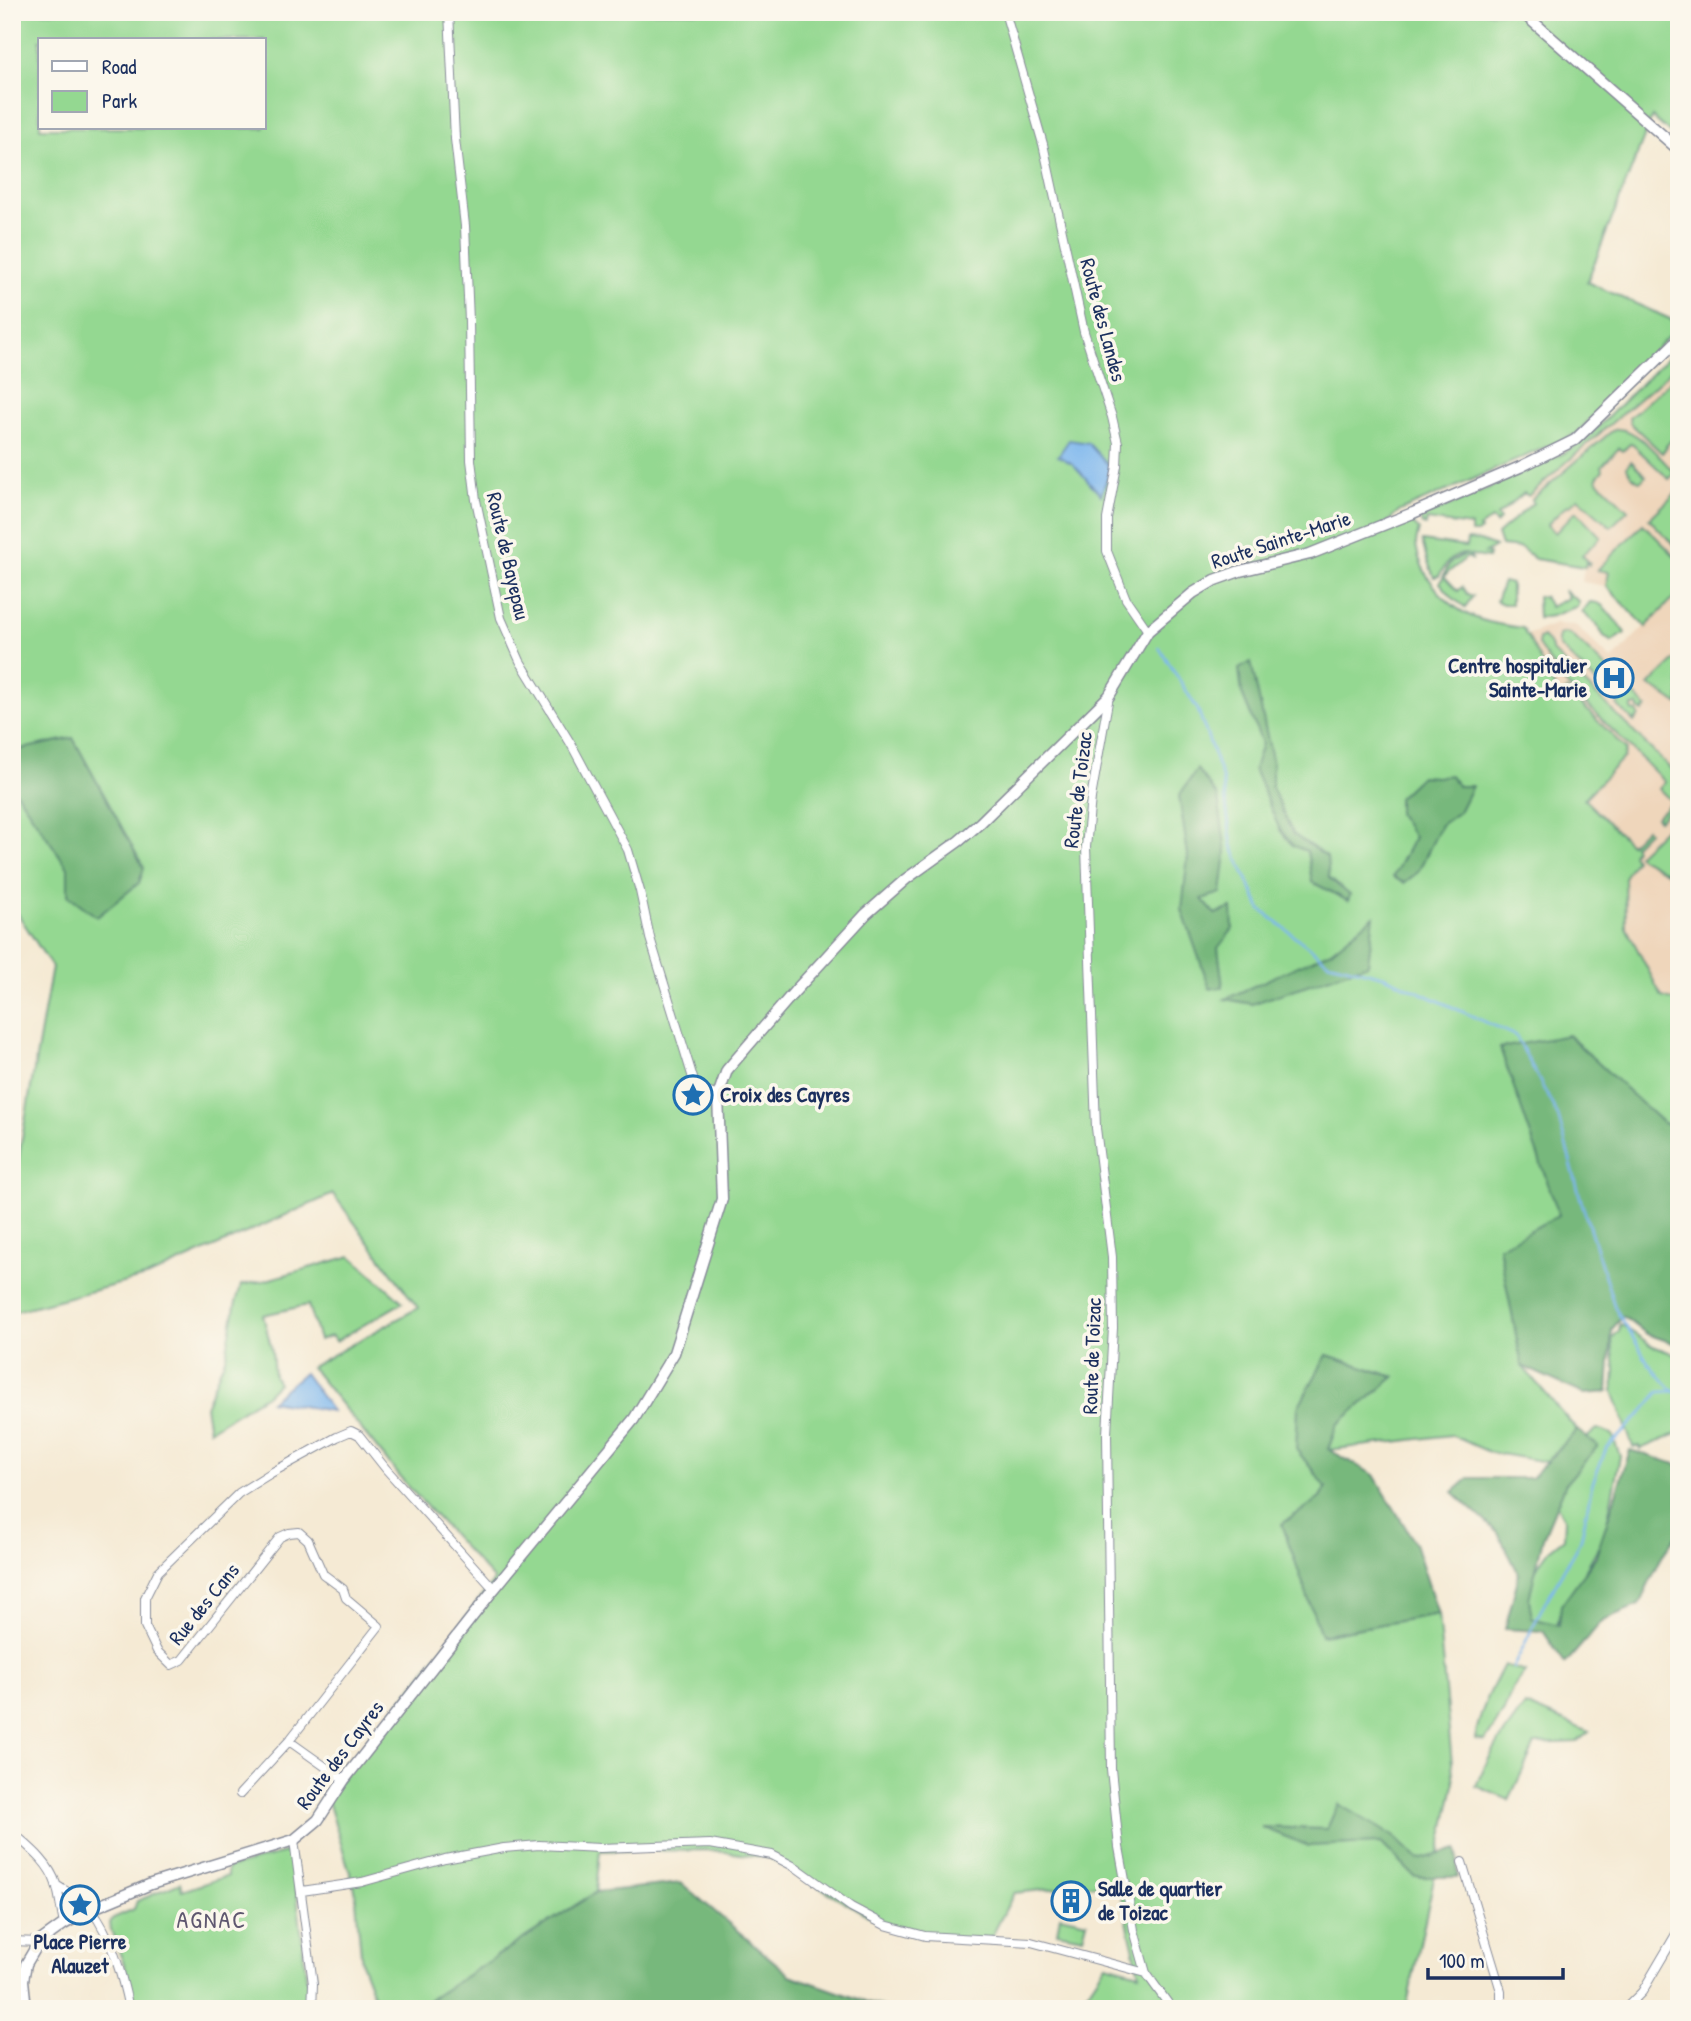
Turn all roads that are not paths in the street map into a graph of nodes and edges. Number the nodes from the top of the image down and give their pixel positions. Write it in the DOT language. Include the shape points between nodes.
graph roads {
  1 [pos="449,12"];
  2 [pos="1005,12"];
  3 [pos="1522,12"];
  4 [pos="1679,150"];
  5 [pos="1679,339"];
  6 [pos="1148,631"];
  7 [pos="1109,696"];
  8 [pos="718,1096"];
  9 [pos="494,1589"];
  10 [pos="289,1741"];
  11 [pos="344,1780"];
  12 [pos="240,1794"];
  13 [pos="12,1832"];
  14 [pos="294,1840"];
  15 [pos="1675,1852"];
  16 [pos="1462,1862"];
  17 [pos="1679,1863"];
  18 [pos="56,1885"];
  19 [pos="302,1891"];
  20 [pos="91,1909"];
  21 [pos="64,1924"];
  22 [pos="1679,1930"];
  23 [pos="12,1941"];
  24 [pos="39,1942"];
  25 [pos="1675,1942"];
  26 [pos="1146,1973"];
  27 [pos="23,1980"];
  28 [pos="12,1987"];
  29 [pos="26,2009"];
  30 [pos="130,2009"];
  31 [pos="313,2009"];
  32 [pos="1172,2009"];
  33 [pos="1501,2009"];
  34 [pos="1625,2009"];
  1 -- 8 [label="street, Route de Bayepau" via="465,239 471,460 475,500 502,618 520,661 628,850 696,1088"];
  2 -- 6 [label="street, Route des Landes" via="1043,144 1084,332 1118,443 1107,551 1126,599"];
  3 -- 4 [label="street"];
  5 -- 6 [label="street, Route Sainte-Marie" via="1575,440 1450,498 1310,554 1215,580"];
  6 -- 7 [label="street, Route Sainte-Marie"];
  7 -- 8 [label="street, Route Sainte-Marie" via="980,823 866,914 727,1070"];
  7 -- 26 [label="street, Route de Toizac" via="1086,847 1096,1128 1112,1257 1107,1434 1111,1769 1119,1847"];
  8 -- 9 [label="street, Route des Cayres" via="722,1199 674,1353 635,1419"];
  9 -- 10 [label="street, Rue des Cans" via="351,1431 239,1493 158,1572 145,1598 145,1626 157,1651 171,1665 182,1660 280,1537 299,1532 308,1540 323,1574 379,1626"];
  9 -- 11 [label="street, Route des Cayres"];
  10 -- 11 [label="street"];
  10 -- 12 [label="street"];
  11 -- 14 [label="street, Route des Cayres" via="318,1820"];
  13 -- 18 [label="street" via="36,1854"];
  14 -- 19 [label="street"];
  14 -- 20 [label="street, Route des Cayres" via="151,1884"];
  15 -- 17 [label="street"];
  16 -- 33 [label="street" via="1502,1990"];
  18 -- 20 [label="street"];
  18 -- 21 [label="street"];
  19 -- 26 [label="street" via="362,1882 478,1852 539,1845 710,1844 772,1855 885,1925 925,1936 1031,1941"];
  19 -- 31 [label="street"];
  20 -- 21 [label="street"];
  20 -- 30 [label="street" via="122,1978"];
  21 -- 24 [label="street"];
  22 -- 25 [label="street"];
  23 -- 24 [label="street"];
  24 -- 27 [label="street"];
  25 -- 34 [label="street"];
  26 -- 32 [label="street, Route de Toizac"];
  27 -- 28 [label="street"];
  27 -- 29 [label="street"];
}
